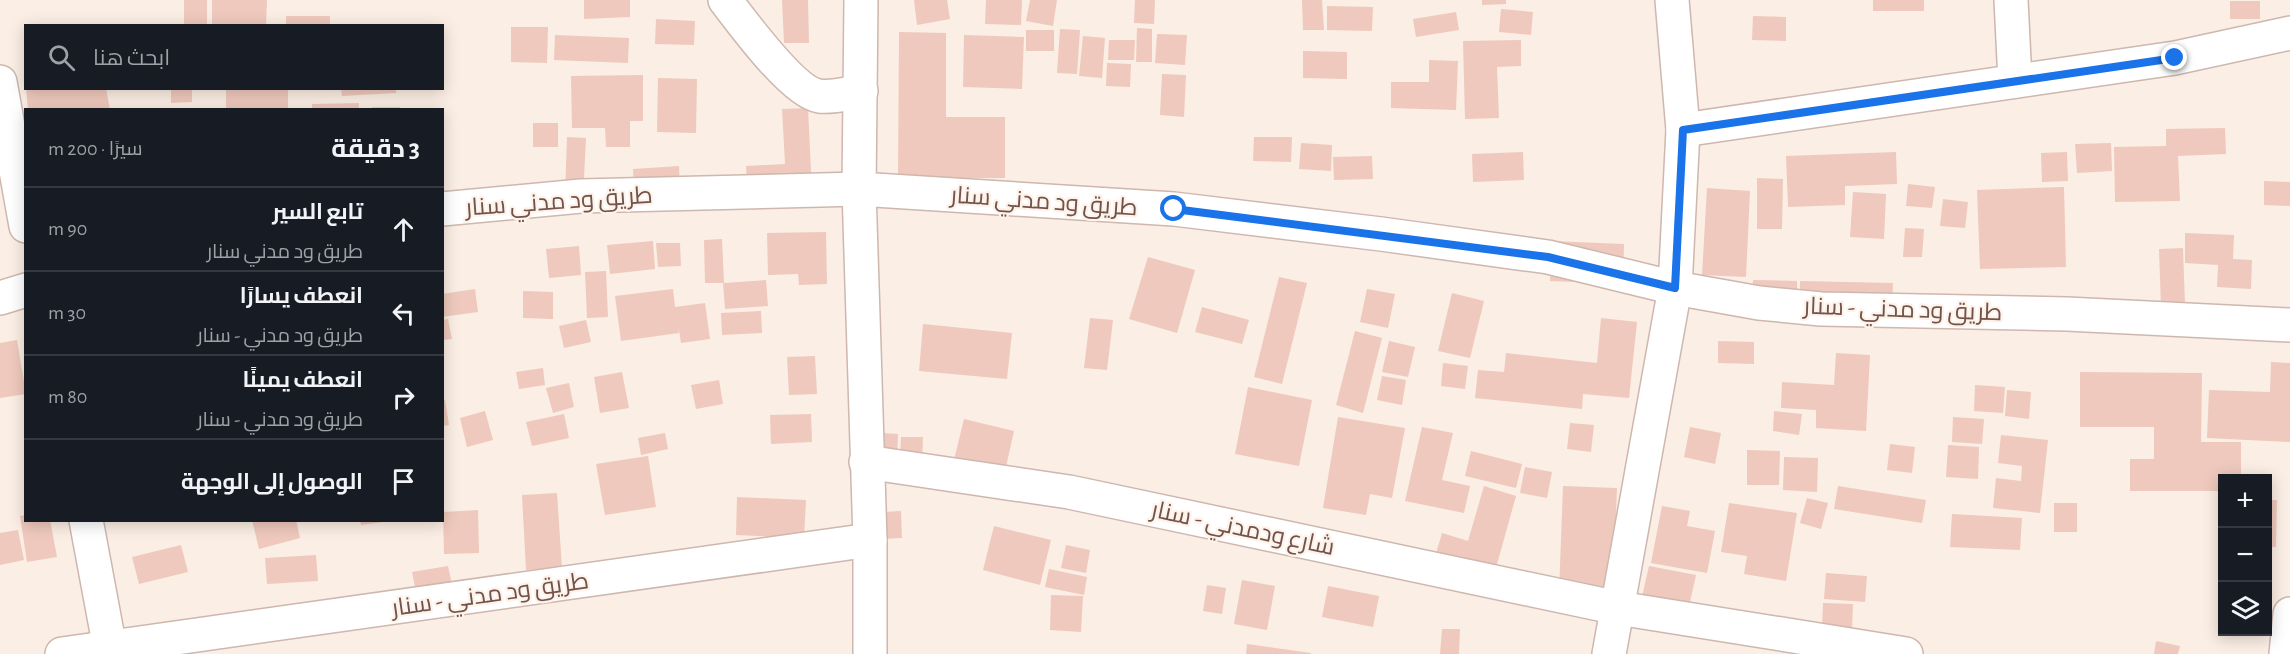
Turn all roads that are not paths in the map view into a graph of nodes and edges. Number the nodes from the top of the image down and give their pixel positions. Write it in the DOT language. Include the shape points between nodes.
graph roads {
  1 [pos="725,0"];
  2 [pos="861,0"];
  3 [pos="1672,0"];
  4 [pos="2011,0"];
  5 [pos="2290,33"];
  6 [pos="2015,81"];
  7 [pos="0,82"];
  8 [pos="861,91"];
  9 [pos="1683,130"];
  10 [pos="860,189"];
  11 [pos="444,209"];
  12 [pos="24,215"];
  13 [pos="1675,288"];
  14 [pos="24,291"];
  15 [pos="0,298"];
  16 [pos="2290,325"];
  17 [pos="866,462"];
  18 [pos="86,522"];
  19 [pos="870,540"];
  20 [pos="1618,608"];
  21 [pos="2290,614"];
  22 [pos="110,651"];
  23 [pos="62,654"];
  24 [pos="870,654"];
  25 [pos="1609,654"];
  26 [pos="1906,654"];
  27 [pos="2286,654"];
  1 -- 8 [label="street" via="799,86 820,97"];
  2 -- 8 [label="street"];
  3 -- 9 [label="street"];
  4 -- 6 [label="street"];
  5 -- 6 [label="street" via="2175,58"];
  6 -- 9 [label="street"];
  7 -- 12 [label="street"];
  8 -- 10 [label="street"];
  9 -- 13 [label="street"];
  10 -- 11 [label="street, طريق ود مدني سنار" via="581,196"];
  10 -- 13 [label="street, طريق ود مدني سنار" via="1243,217 1548,257"];
  10 -- 17 [label="street"];
  13 -- 16 [label="street, طريق ود مدني - سنار" via="1821,309 2067,314"];
  13 -- 20 [label="street"];
  14 -- 15 [label="street"];
  17 -- 19 [label="street"];
  17 -- 20 [label="street, شارع ودمدني - سنار" via="1069,492"];
  18 -- 22 [label="street"];
  19 -- 22 [label="street, طريق ود مدني - سنار"];
  19 -- 24 [label="street"];
  20 -- 25 [label="street"];
  20 -- 26 [label="street, شارع ودمدني - سنار"];
  21 -- 27 [label="street"];
  22 -- 23 [label="street, طريق ود مدني - سنار"];
}
